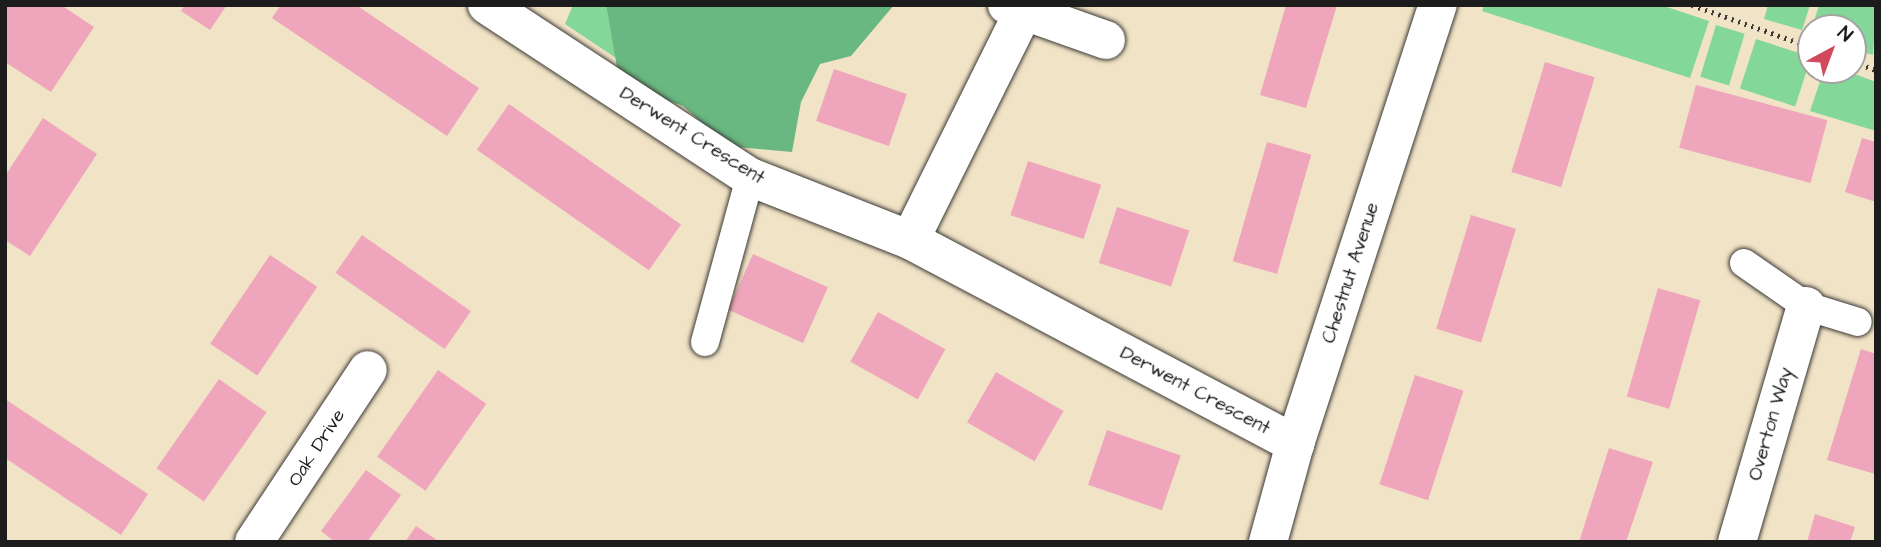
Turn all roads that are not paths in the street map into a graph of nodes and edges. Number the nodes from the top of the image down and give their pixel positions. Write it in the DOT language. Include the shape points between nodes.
graph roads {
  1 [pos="488,5"];
  2 [pos="1438,5"];
  3 [pos="1015,9"];
  4 [pos="1106,40"];
  5 [pos="750,177"];
  6 [pos="910,240"];
  7 [pos="1744,263"];
  8 [pos="1806,306"];
  9 [pos="1858,323"];
  10 [pos="705,342"];
  11 [pos="368,370"];
  12 [pos="1295,444"];
  13 [pos="269,536"];
  14 [pos="1277,539"];
  15 [pos="1737,542"];
  1 -- 5 [label="street, Derwent Crescent"];
  2 -- 12 [label="street, Chestnut Avenue"];
  3 -- 4 [label="street"];
  3 -- 6 [label="street"];
  5 -- 6 [label="street, Derwent Crescent"];
  5 -- 10 [label="lane"];
  6 -- 12 [label="street, Derwent Crescent"];
  7 -- 8 [label="lane"];
  8 -- 9 [label="lane"];
  8 -- 15 [label="street, Overton Way"];
  11 -- 13 [label="street, Oak Drive"];
  12 -- 14 [label="street, Chestnut Avenue"];
}
